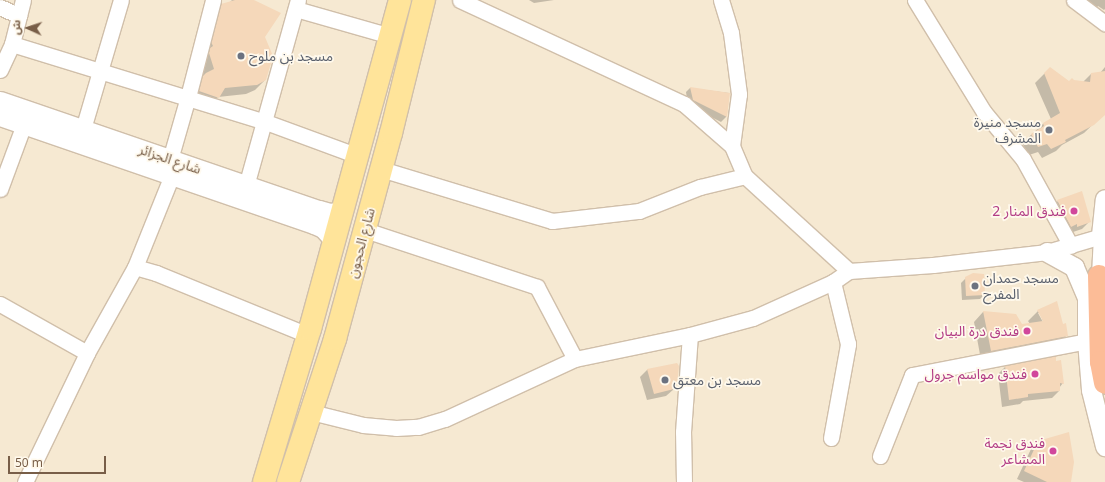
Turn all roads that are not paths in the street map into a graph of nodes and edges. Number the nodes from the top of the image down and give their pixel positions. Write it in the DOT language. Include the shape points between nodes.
graph roads {
  1 [pos="23,0"];
  2 [pos="121,0"];
  3 [pos="212,0"];
  4 [pos="400,0"];
  5 [pos="424,0"];
  6 [pos="460,0"];
  7 [pos="721,0"];
  8 [pos="915,0"];
  9 [pos="1074,0"];
  10 [pos="297,5"];
  11 [pos="0,7"];
  12 [pos="19,16"];
  13 [pos="1105,23"];
  14 [pos="391,36"];
  15 [pos="12,44"];
  16 [pos="0,70"];
  17 [pos="99,70"];
  18 [pos="188,97"];
  19 [pos="0,101"];
  20 [pos="0,116"];
  21 [pos="263,121"];
  22 [pos="24,124"];
  23 [pos="82,129"];
  24 [pos="732,146"];
  25 [pos="358,156"];
  26 [pos="169,169"];
  27 [pos="381,169"];
  28 [pos="745,176"];
  29 [pos="246,186"];
  30 [pos="0,189"];
  31 [pos="1105,199"];
  32 [pos="341,211"];
  33 [pos="365,230"];
  34 [pos="1103,235"];
  35 [pos="333,240"];
  36 [pos="1071,246"];
  37 [pos="1047,252"];
  38 [pos="135,267"];
  39 [pos="849,271"];
  40 [pos="1099,276"];
  41 [pos="833,282"];
  42 [pos="1087,298"];
  43 [pos="0,304"];
  44 [pos="308,334"];
  45 [pos="690,335"];
  46 [pos="1087,341"];
  47 [pos="87,353"];
  48 [pos="575,359"];
  49 [pos="1105,383"];
  50 [pos="311,412"];
  51 [pos="830,438"];
  52 [pos="1105,446"];
  53 [pos="880,456"];
  54 [pos="25,482"];
  55 [pos="264,482"];
  56 [pos="288,482"];
  57 [pos="684,482"];
  1 -- 12 [label="street"];
  2 -- 17 [label="street"];
  3 -- 18 [label="street"];
  4 -- 14 [label="main road, شارع الحجون"];
  5 -- 27 [label="main road, شارع الحجون"];
  6 -- 24 [label="street" via="684,104"];
  7 -- 24 [label="street" via="731,33 739,94"];
  8 -- 36 [label="street" via="984,112 1023,159"];
  9 -- 13 [label="street"];
  10 -- 14 [label="street"];
  10 -- 21 [label="street"];
  11 -- 12 [label="street"];
  12 -- 15 [label="street"];
  14 -- 25 [label="main road, شارع الحجون"];
  15 -- 16 [label="street"];
  15 -- 17 [label="street"];
  17 -- 18 [label="street"];
  17 -- 23 [label="street"];
  18 -- 21 [label="street"];
  18 -- 26 [label="street"];
  19 -- 23 [label="street, شارع الجزائر"];
  20 -- 22 [label="street, شارع الجزائر"];
  21 -- 25 [label="street"];
  21 -- 29 [label="street"];
  22 -- 26 [label="street, شارع الجزائر"];
  22 -- 30 [label="street"];
  23 -- 26 [label="street, شارع الجزائر"];
  24 -- 28 [label="street"];
  25 -- 32 [label="main road, شارع الحجون"];
  26 -- 29 [label="street, شارع الجزائر"];
  26 -- 35 [label="street, شارع الجزائر" via="314,224 323,228"];
  26 -- 38 [label="street"];
  27 -- 28 [label="street" via="552,221 639,211 700,187"];
  27 -- 33 [label="main road, شارع الحجون"];
  28 -- 39 [label="street"];
  29 -- 32 [label="street, شارع الجزائر" via="324,212"];
  31 -- 34 [label="street"];
  32 -- 35 [label="main road, شارع الحجون"];
  33 -- 48 [label="street" via="537,287"];
  33 -- 50 [label="main road, شارع الحجون" via="335,339"];
  34 -- 36 [label="street"];
  34 -- 40 [label="street"];
  35 -- 44 [label="main road, شارع الحجون"];
  36 -- 37 [label="street"];
  37 -- 39 [label="street" via="933,265"];
  37 -- 42 [label="street" via="1074,267"];
  38 -- 44 [label="street"];
  38 -- 47 [label="street"];
  39 -- 41 [label="street"];
  40 -- 42 [label="street"];
  40 -- 49 [label="highway" via="1101,362"];
  41 -- 45 [label="street" via="753,318"];
  41 -- 51 [label="street" via="848,344"];
  42 -- 46 [label="street"];
  43 -- 47 [label="street"];
  44 -- 55 [label="main road, شارع الحجون"];
  45 -- 48 [label="street"];
  45 -- 57 [label="street" via="683,432"];
  46 -- 52 [label="street" via="1091,390"];
  46 -- 53 [label="street" via="912,375"];
  47 -- 54 [label="street"];
  48 -- 50 [label="street" via="445,419 418,427 363,426"];
  50 -- 56 [label="main road, شارع الحجون"];
}
